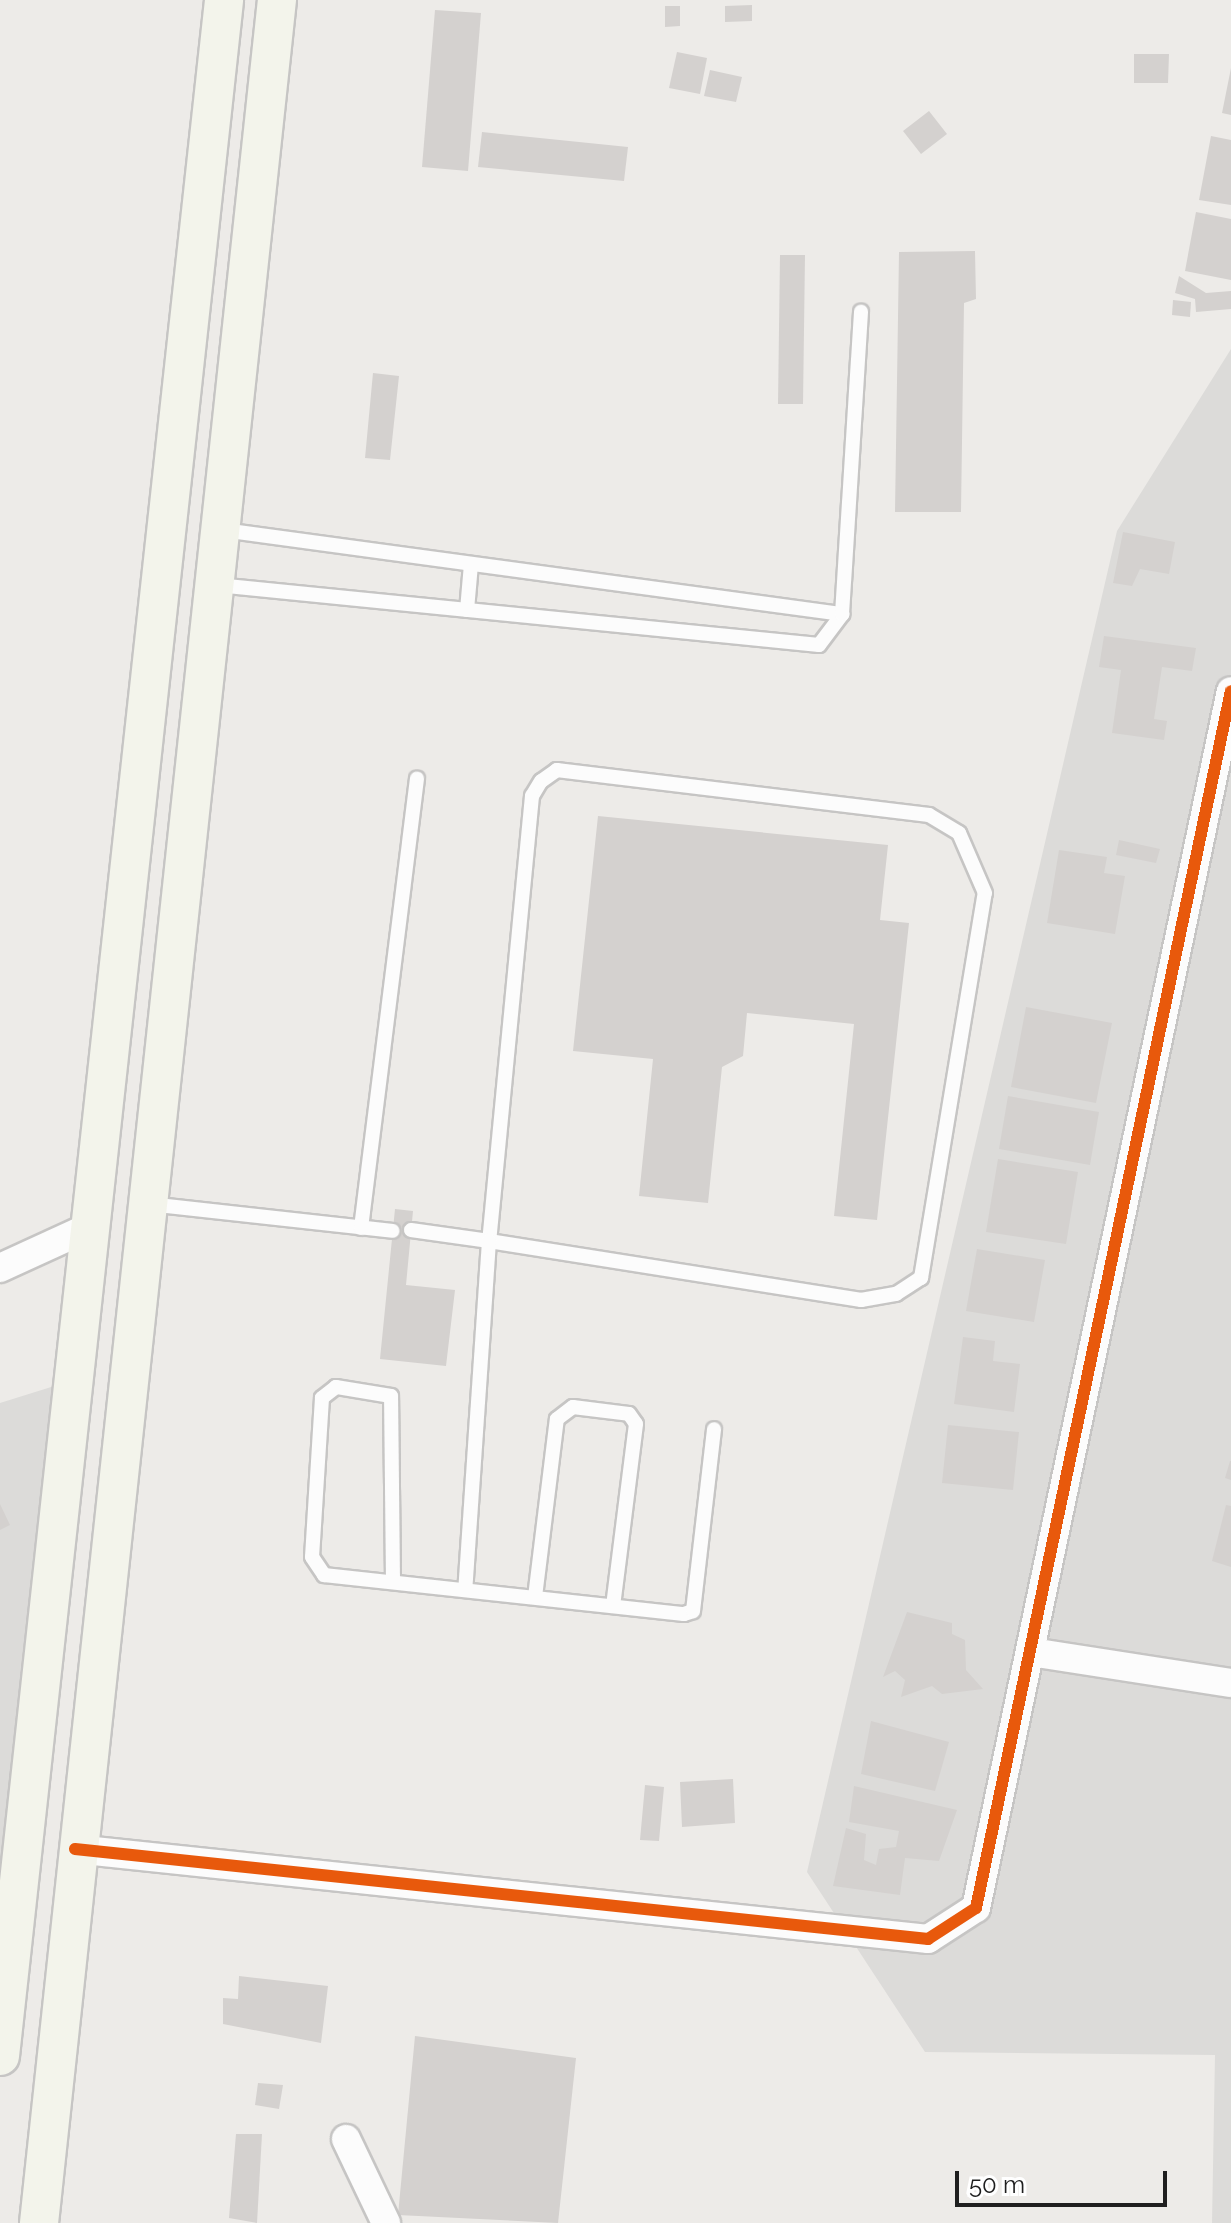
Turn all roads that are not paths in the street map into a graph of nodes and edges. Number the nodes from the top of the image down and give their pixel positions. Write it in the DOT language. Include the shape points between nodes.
graph roads {
  1 [pos="224,0"];
  2 [pos="277,0"];
  3 [pos="861,312"];
  4 [pos="222,530"];
  5 [pos="471,564"];
  6 [pos="217,585"];
  7 [pos="467,610"];
  8 [pos="842,614"];
  9 [pos="1231,691"];
  10 [pos="417,778"];
  11 [pos="145,1203"];
  12 [pos="361,1228"];
  13 [pos="85,1229"];
  14 [pos="411,1230"];
  15 [pos="393,1231"];
  16 [pos="489,1241"];
  17 [pos="0,1268"];
  18 [pos="714,1429"];
  19 [pos="393,1582"];
  20 [pos="465,1589"];
  21 [pos="535,1597"];
  22 [pos="613,1606"];
  23 [pos="1031,1652"];
  24 [pos="1231,1683"];
  25 [pos="75,1849"];
  26 [pos="12,1857"];
  27 [pos="0,2056"];
  28 [pos="346,2139"];
  29 [pos="39,2223"];
  30 [pos="386,2223"];
  1 -- 13 [label="main road"];
  2 -- 4 [label="main road"];
  3 -- 8 [label="lane"];
  4 -- 5 [label="lane"];
  4 -- 6 [label="main road"];
  5 -- 7 [label="lane"];
  5 -- 8 [label="lane"];
  6 -- 7 [label="lane"];
  6 -- 11 [label="main road"];
  7 -- 8 [label="lane" via="819,645"];
  9 -- 23 [label="street"];
  10 -- 12 [label="lane"];
  11 -- 12 [label="lane"];
  11 -- 25 [label="main road"];
  12 -- 15 [label="lane"];
  13 -- 17 [label="street"];
  13 -- 26 [label="main road"];
  14 -- 16 [label="lane"];
  16 -- 16 [label="lane" via="861,1300 896,1294 921,1278 985,893 959,833 914,813 557,770 541,781 532,796"];
  16 -- 20 [label="lane"];
  18 -- 22 [label="lane" via="698,1605 684,1614"];
  19 -- 19 [label="lane" via="391,1396 336,1387 322,1398 312,1557 324,1575"];
  19 -- 20 [label="lane"];
  20 -- 21 [label="lane"];
  21 -- 22 [label="lane"];
  21 -- 22 [label="lane" via="557,1419 573,1407 629,1414 636,1424"];
  23 -- 24 [label="street"];
  23 -- 25 [label="street" via="976,1908 928,1939"];
  25 -- 29 [label="main road"];
  26 -- 27 [label="main road"];
  28 -- 30 [label="street"];
}
